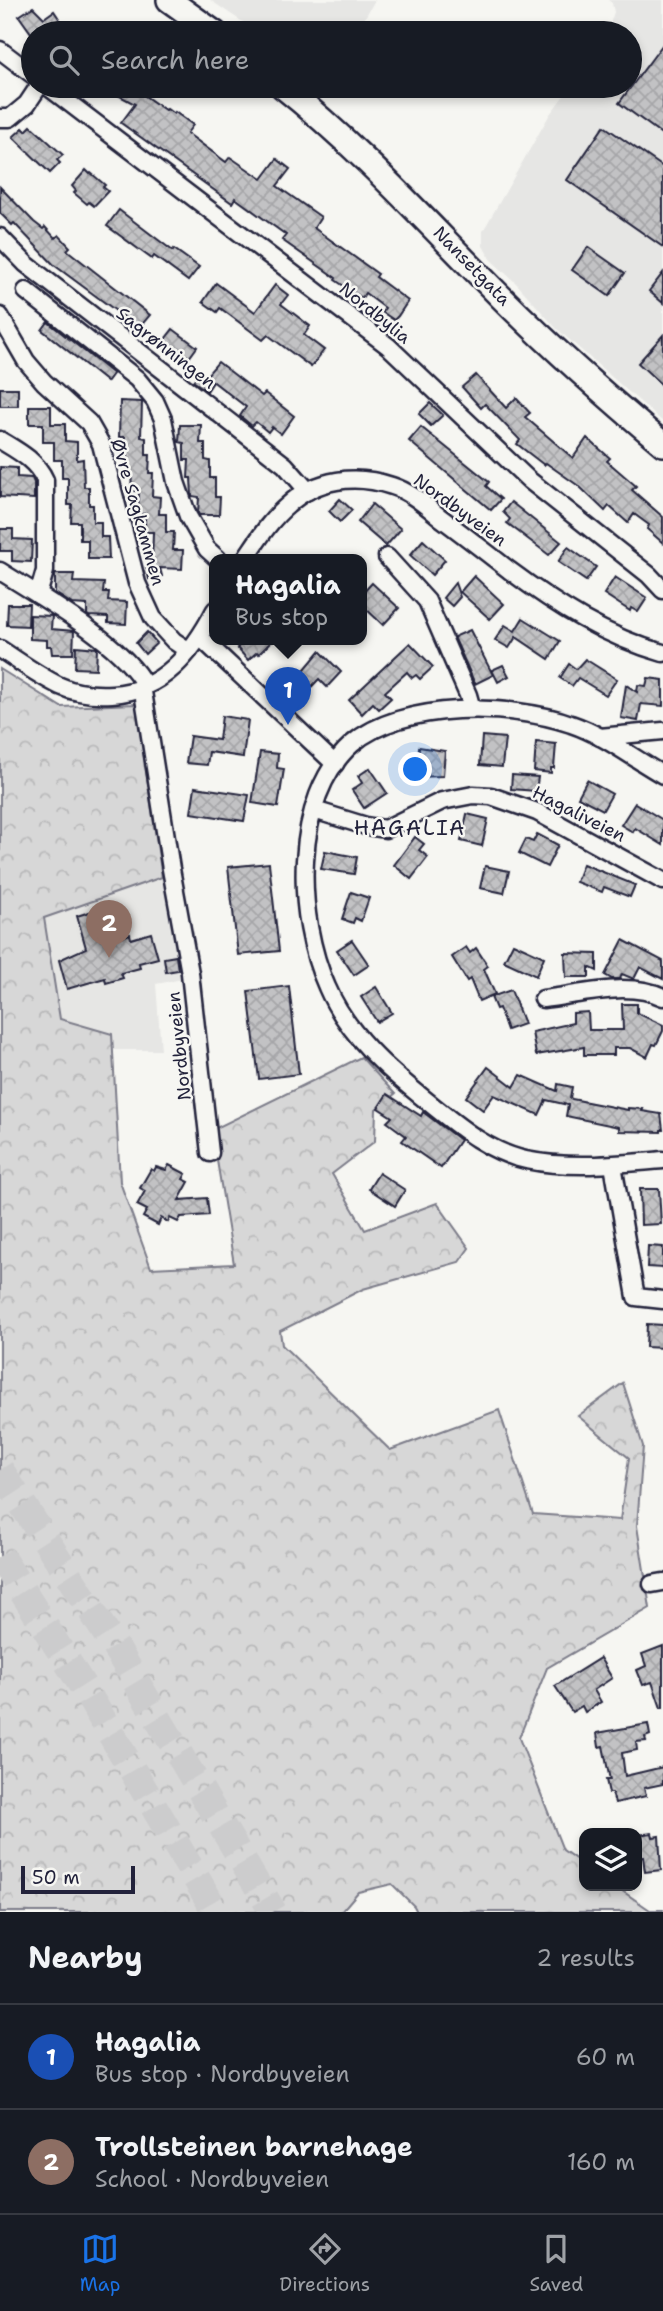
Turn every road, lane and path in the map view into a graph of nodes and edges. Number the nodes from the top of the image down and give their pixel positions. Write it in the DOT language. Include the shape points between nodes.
graph roads {
  1 [pos="169,0"];
  2 [pos="198,21"];
  3 [pos="0,50"];
  4 [pos="21,66"];
  5 [pos="31,98"];
  6 [pos="63,98"];
  7 [pos="296,98"];
  8 [pos="0,118"];
  9 [pos="0,237"];
  10 [pos="26,291"];
  11 [pos="0,316"];
  12 [pos="0,440"];
  13 [pos="663,444"];
  14 [pos="309,491"];
  15 [pos="212,554"];
  16 [pos="249,554"];
  17 [pos="387,558"];
  18 [pos="0,571"];
  19 [pos="663,590"];
  20 [pos="38,595"];
  21 [pos="209,621"];
  22 [pos="200,637"];
  23 [pos="0,649"];
  24 [pos="189,651"];
  25 [pos="663,653"];
  26 [pos="142,688"];
  27 [pos="472,709"];
  28 [pos="663,731"];
  29 [pos="600,737"];
  30 [pos="335,764"];
  31 [pos="663,775"];
  32 [pos="314,810"];
  33 [pos="663,881"];
  34 [pos="663,997"];
  35 [pos="542,999"];
  36 [pos="210,1153"];
  37 [pos="663,1160"];
  38 [pos="613,1164"];
  39 [pos="663,1300"];
  1 -- 2 [label="main road"];
  3 -- 4 [label="street"];
  5 -- 8 [label="street" via="10,118"];
  6 -- 19 [label="street, Nordbylia" via="388,346 529,480"];
  7 -- 13 [label="main road, Nansetgata" via="380,173 607,397"];
  9 -- 14 [label="street, Sagrønningen" via="26,264 285,465"];
  10 -- 15 [label="street" via="137,379 155,401 188,516"];
  11 -- 24 [label="street, Øvre Sagkammen" via="26,361 89,423 101,444 137,583 153,618"];
  12 -- 20 [label="street" via="27,457 45,480 45,571"];
  14 -- 16 [label="street, Nordbyveien" via="287,505"];
  14 -- 25 [label="street, Nordbyveien" via="343,479 394,486 560,605 618,636"];
  17 -- 27 [label="street" via="427,601"];
  18 -- 20 [label="street"];
  20 -- 26 [label="street" via="106,642 135,670"];
  21 -- 22 [label="street"];
  22 -- 24 [label="street"];
  22 -- 30 [label="street"];
  23 -- 26 [label="street" via="61,687 85,694"];
  24 -- 26 [label="street" via="176,667"];
  26 -- 36 [label="street, Nordbyveien" via="190,972"];
  27 -- 29 [label="street" via="546,716"];
  27 -- 30 [label="street" via="404,717 376,728"];
  28 -- 29 [label="street"];
  29 -- 31 [label="street"];
  30 -- 32 [label="street"];
  32 -- 33 [label="street, Hagaliveien" via="385,829 454,797 491,796 537,812"];
  32 -- 38 [label="street" via="304,870 305,909 312,948 327,989 349,1026 396,1077 496,1150 549,1163"];
  34 -- 35 [label="street" via="621,989"];
  37 -- 38 [label="street"];
  38 -- 39 [label="street" via="636,1297"];
}
